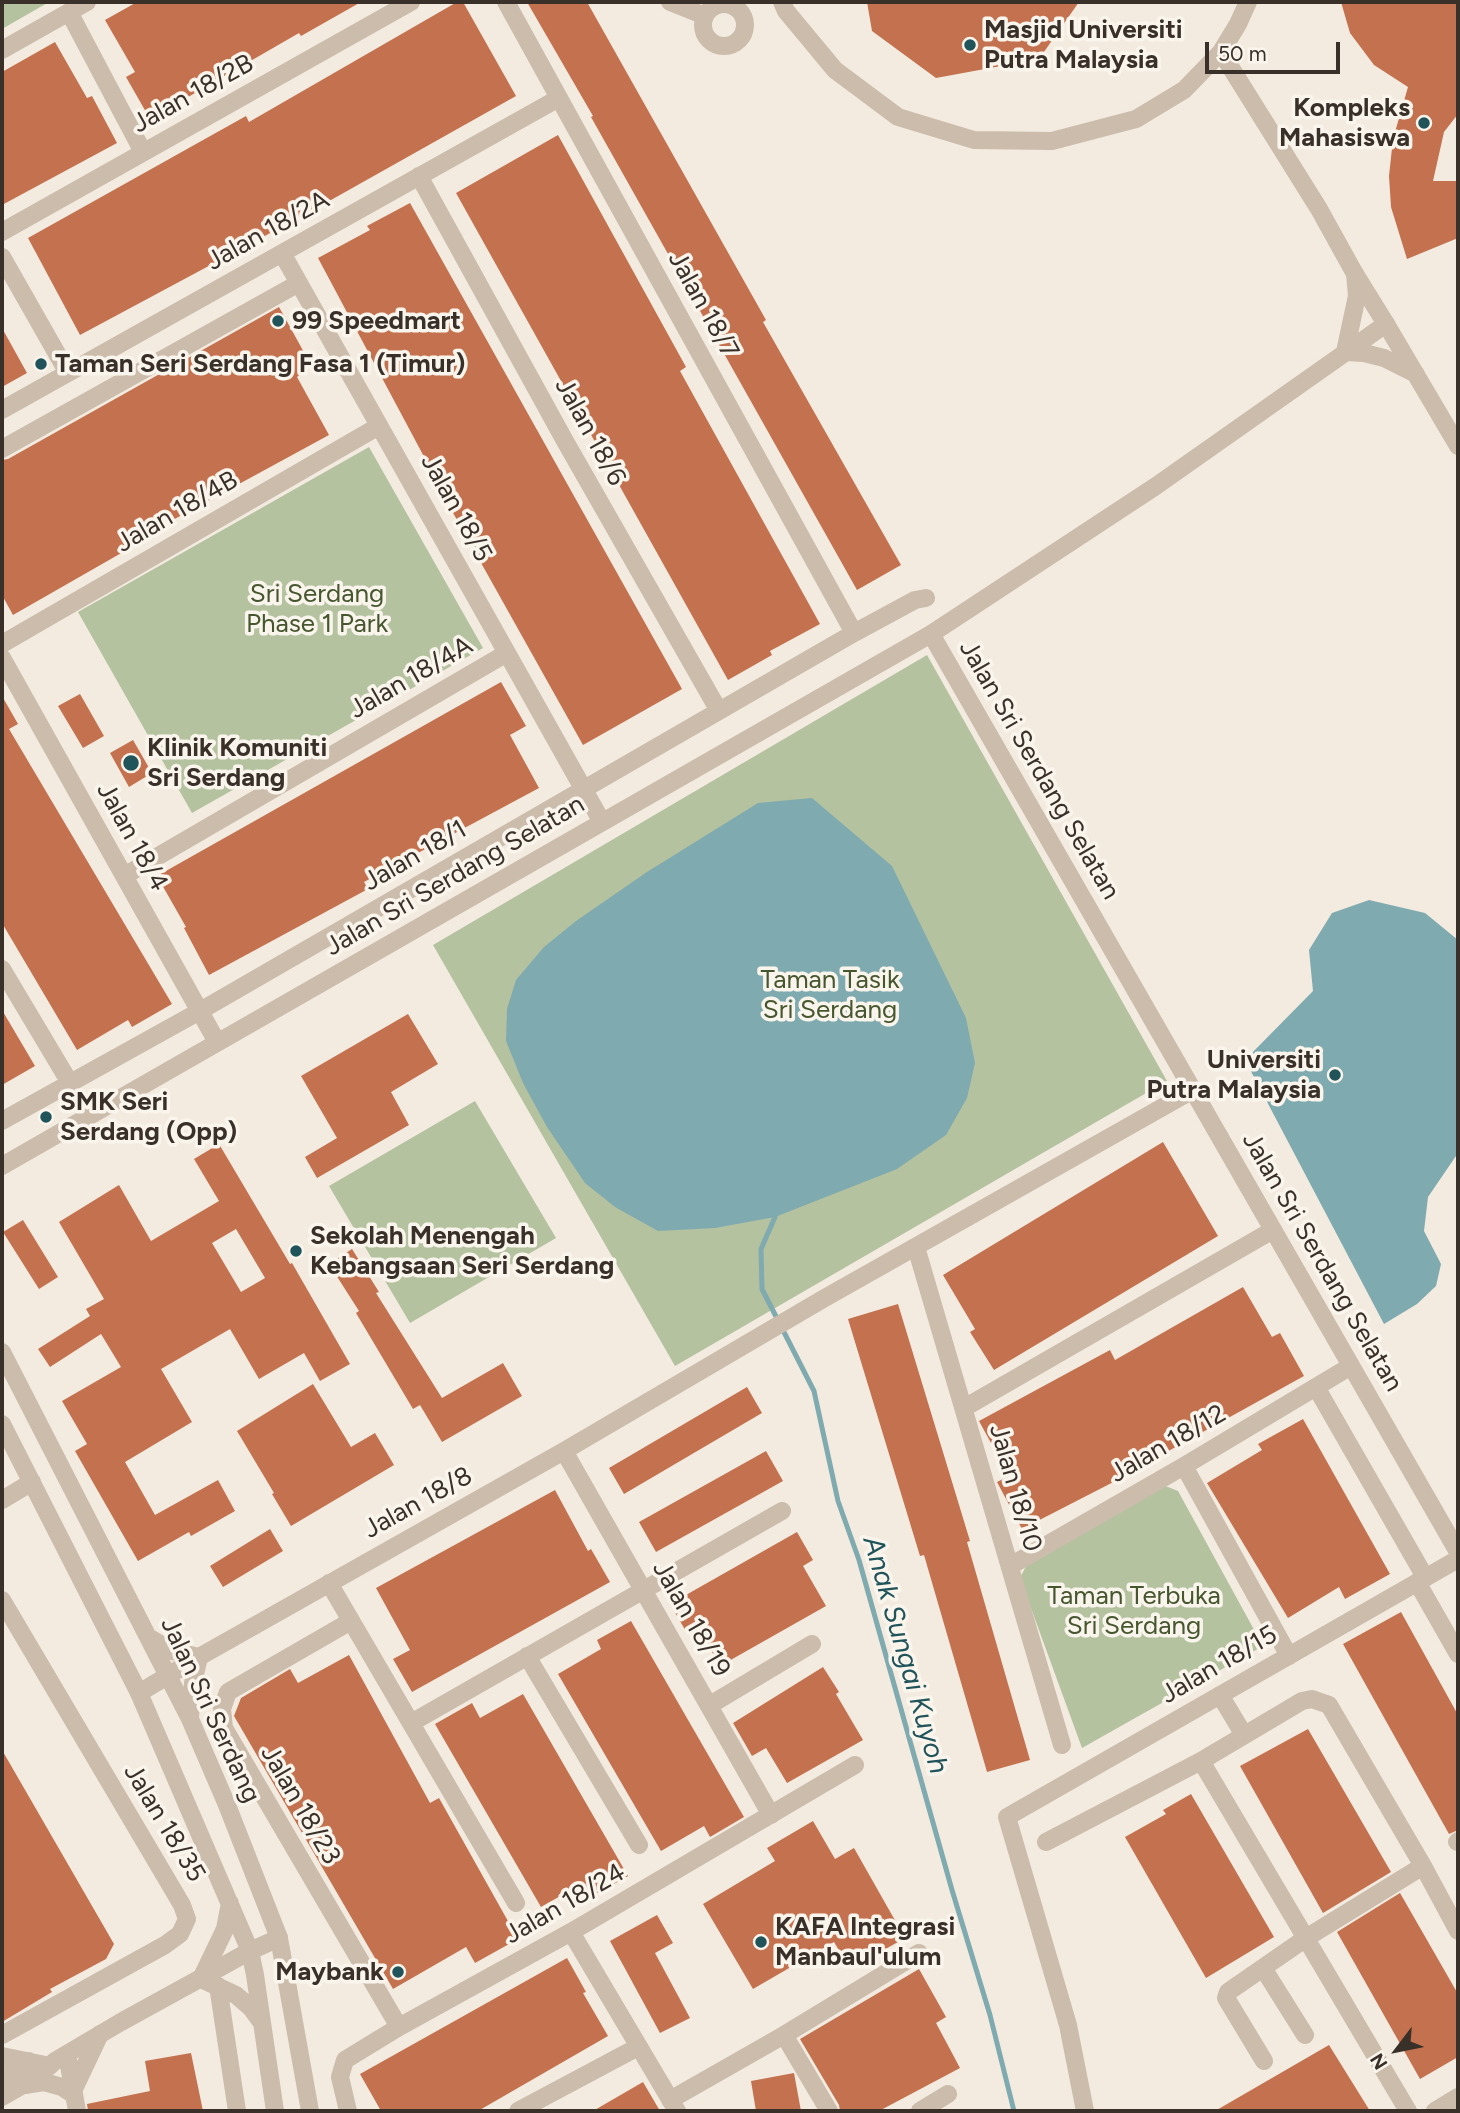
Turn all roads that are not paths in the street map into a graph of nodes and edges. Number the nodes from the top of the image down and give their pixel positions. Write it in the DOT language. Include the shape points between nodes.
graph roads {
  1 [pos="87,2"];
  2 [pos="411,2"];
  3 [pos="506,2"];
  4 [pos="670,2"];
  5 [pos="782,2"];
  6 [pos="1248,2"];
  7 [pos="69,12"];
  8 [pos="705,16"];
  9 [pos="2,50"];
  10 [pos="1221,52"];
  11 [pos="559,98"];
  12 [pos="143,152"];
  13 [pos="419,176"];
  14 [pos="2,232"];
  15 [pos="282,253"];
  16 [pos="2,257"];
  17 [pos="1354,274"];
  18 [pos="299,283"];
  19 [pos="1386,324"];
  20 [pos="1345,352"];
  21 [pos="68,373"];
  22 [pos="1416,374"];
  23 [pos="2,410"];
  24 [pos="379,426"];
  25 [pos="1458,446"];
  26 [pos="2,449"];
  27 [pos="926,598"];
  28 [pos="853,633"];
  29 [pos="931,634"];
  30 [pos="2,644"];
  31 [pos="508,653"];
  32 [pos="2,658"];
  33 [pos="719,711"];
  34 [pos="584,789"];
  35 [pos="602,822"];
  36 [pos="124,876"];
  37 [pos="2,969"];
  38 [pos="200,1011"];
  39 [pos="217,1042"];
  40 [pos="70,1083"];
  41 [pos="1193,1090"];
  42 [pos="2,1121"];
  43 [pos="3,1164"];
  44 [pos="1273,1230"];
  45 [pos="916,1247"];
  46 [pos="2,1352"];
  47 [pos="1351,1366"];
  48 [pos="1316,1387"];
  49 [pos="964,1408"];
  50 [pos="2,1424"];
  51 [pos="564,1451"];
  52 [pos="1184,1466"];
  53 [pos="32,1482"];
  54 [pos="2,1500"];
  55 [pos="782,1511"];
  56 [pos="1458,1552"];
  57 [pos="1458,1559"];
  58 [pos="1010,1566"];
  59 [pos="1421,1580"];
  60 [pos="329,1583"];
  61 [pos="642,1589"];
  62 [pos="2,1600"];
  63 [pos="351,1621"];
  64 [pos="148,1637"];
  65 [pos="812,1644"];
  66 [pos="1458,1654"];
  67 [pos="527,1656"];
  68 [pos="1289,1656"];
  69 [pos="199,1657"];
  70 [pos="167,1675"];
  71 [pos="139,1692"];
  72 [pos="1220,1695"];
  73 [pos="710,1705"];
  74 [pos="190,1719"];
  75 [pos="411,1723"];
  76 [pos="1244,1735"];
  77 [pos="1062,1745"];
  78 [pos="1201,1761"];
  79 [pos="855,1765"];
  80 [pos="771,1815"];
  81 [pos="1046,1842"];
  82 [pos="639,1845"];
  83 [pos="1423,1866"];
  84 [pos="230,1903"];
  85 [pos="516,1903"];
  86 [pos="1458,1931"];
  87 [pos="570,1932"];
  88 [pos="279,1938"];
  89 [pos="1306,1938"];
  90 [pos="250,1951"];
  91 [pos="919,1953"];
  92 [pos="1263,1968"];
  93 [pos="201,1979"];
  94 [pos="218,1986"];
  95 [pos="262,2023"];
  96 [pos="399,2027"];
  97 [pos="100,2034"];
  98 [pos="2,2035"];
  99 [pos="784,2035"];
  100 [pos="1305,2035"];
  101 [pos="638,2047"];
  102 [pos="67,2054"];
  103 [pos="2,2056"];
  104 [pos="29,2061"];
  105 [pos="1264,2061"];
  106 [pos="50,2066"];
  107 [pos="2,2078"];
  108 [pos="19,2087"];
  109 [pos="948,2094"];
  110 [pos="2,2097"];
  111 [pos="1458,2097"];
  112 [pos="75,2098"];
  113 [pos="673,2106"];
  114 [pos="522,2110"];
  115 [pos="237,2111"];
  116 [pos="275,2111"];
  117 [pos="310,2111"];
  118 [pos="348,2111"];
  119 [pos="829,2111"];
  120 [pos="920,2111"];
  121 [pos="1085,2111"];
  122 [pos="1408,2111"];
  123 [pos="1435,2111"];
  1 -- 7 [label="street"];
  2 -- 12 [label="street, Jalan 18/2B"];
  3 -- 11 [label="street, Jalan 18/7"];
  4 -- 8 [label="street"];
  5 -- 10 [label="street" via="835,70 898,117 974,140 1052,141 1136,119 1184,90"];
  6 -- 10 [label="street"];
  7 -- 9 [label="street"];
  7 -- 12 [label="street"];
  10 -- 17 [label="street"];
  11 -- 13 [label="street, Jalan 18/2A"];
  11 -- 28 [label="street, Jalan 18/7"];
  12 -- 14 [label="street, Jalan 18/2B"];
  13 -- 15 [label="street, Jalan 18/2A"];
  13 -- 33 [label="street, Jalan 18/6"];
  15 -- 18 [label="street, Jalan 18/5"];
  15 -- 21 [label="street, Jalan 18/2A"];
  16 -- 21 [label="street"];
  17 -- 19 [label="street"];
  17 -- 20 [label="street" via="1357,296"];
  18 -- 24 [label="street, Jalan 18/5"];
  18 -- 26 [label="street"];
  19 -- 20 [label="street, Jalan Sri Serdang Selatan"];
  19 -- 22 [label="street"];
  20 -- 22 [label="street" via="1384,358"];
  20 -- 29 [label="street, Jalan Sri Serdang Selatan" via="1156,486"];
  21 -- 23 [label="street, Jalan 18/2A"];
  22 -- 25 [label="street"];
  24 -- 30 [label="street, Jalan 18/4B"];
  24 -- 31 [label="street, Jalan 18/5"];
  27 -- 28 [label="street, Jalan 18/1"];
  28 -- 33 [label="street, Jalan 18/1"];
  29 -- 35 [label="street, Jalan Sri Serdang Selatan"];
  29 -- 41 [label="street, Jalan Sri Serdang Selatan"];
  31 -- 34 [label="street, Jalan 18/5"];
  31 -- 36 [label="street, Jalan 18/4A"];
  32 -- 36 [label="street, Jalan 18/4"];
  33 -- 34 [label="street, Jalan 18/1"];
  34 -- 35 [label="street, Jalan 18/5"];
  34 -- 38 [label="street, Jalan 18/1"];
  35 -- 39 [label="street, Jalan Sri Serdang Selatan"];
  36 -- 38 [label="street, Jalan 18/4"];
  37 -- 40 [label="street"];
  38 -- 39 [label="street, Jalan 18/4"];
  38 -- 40 [label="street, Jalan 18/1"];
  39 -- 43 [label="street, Jalan Sri Serdang Selatan"];
  40 -- 42 [label="street, Jalan 18/1"];
  41 -- 44 [label="street, Jalan Sri Serdang Selatan"];
  41 -- 45 [label="street, Jalan 18/8"];
  44 -- 47 [label="street, Jalan Sri Serdang Selatan"];
  44 -- 49 [label="street"];
  45 -- 49 [label="street, Jalan 18/10"];
  45 -- 51 [label="street, Jalan 18/8"];
  46 -- 64 [label="street, Jalan Sri Serdang"];
  47 -- 48 [label="street, Jalan 18/12"];
  47 -- 56 [label="street, Jalan Sri Serdang Selatan"];
  48 -- 52 [label="street, Jalan 18/12"];
  48 -- 59 [label="street"];
  49 -- 58 [label="street, Jalan 18/10"];
  50 -- 53 [label="street"];
  51 -- 60 [label="street, Jalan 18/8"];
  51 -- 61 [label="street, Jalan 18/19"];
  52 -- 58 [label="street, Jalan 18/12"];
  52 -- 68 [label="street"];
  53 -- 54 [label="street"];
  53 -- 71 [label="street"];
  55 -- 61 [label="street"];
  57 -- 59 [label="street, Jalan 18/15"];
  58 -- 77 [label="street, Jalan 18/10"];
  59 -- 66 [label="street"];
  59 -- 68 [label="street, Jalan 18/15"];
  60 -- 63 [label="street"];
  60 -- 69 [label="street, Jalan 18/8"];
  61 -- 67 [label="street"];
  61 -- 73 [label="street, Jalan 18/19"];
  62 -- 98 [label="street, Jalan 18/35" via="187,1919 180,1934 165,1945"];
  63 -- 75 [label="street"];
  63 -- 96 [label="street, Jalan 18/23" via="228,1692 222,1709 224,1728"];
  64 -- 69 [label="street" via="172,1651"];
  64 -- 70 [label="street, Jalan Sri Serdang"];
  65 -- 73 [label="street"];
  67 -- 75 [label="street"];
  67 -- 82 [label="street"];
  68 -- 72 [label="street, Jalan 18/15"];
  69 -- 70 [label="street, Jalan 18/8"];
  69 -- 74 [label="street"];
  70 -- 71 [label="street, Jalan 18/8"];
  70 -- 74 [label="street, Jalan Sri Serdang"];
  71 -- 84 [label="street"];
  72 -- 76 [label="street"];
  72 -- 121 [label="street, Jalan 18/15" via="1007,1817 1068,2025"];
  73 -- 80 [label="street, Jalan 18/19"];
  74 -- 88 [label="street, Jalan Sri Serdang"];
  75 -- 85 [label="street"];
  76 -- 78 [label="street"];
  76 -- 83 [label="street" via="1302,1701 1329,1705"];
  78 -- 81 [label="street"];
  78 -- 89 [label="street"];
  79 -- 80 [label="street, Jalan 18/24"];
  80 -- 87 [label="street, Jalan 18/24"];
  83 -- 86 [label="street"];
  83 -- 89 [label="street"];
  84 -- 90 [label="street"];
  84 -- 93 [label="street" via="225,1929"];
  87 -- 96 [label="street, Jalan 18/24"];
  87 -- 101 [label="street"];
  88 -- 90 [label="street"];
  88 -- 117 [label="street, Jalan Sri Serdang"];
  89 -- 92 [label="street"];
  89 -- 122 [label="street"];
  90 -- 93 [label="street"];
  90 -- 95 [label="street"];
  91 -- 99 [label="street"];
  92 -- 100 [label="street"];
  92 -- 105 [label="street" via="1226,1998"];
  93 -- 94 [label="street"];
  93 -- 97 [label="street"];
  94 -- 95 [label="street" via="236,1995"];
  94 -- 115 [label="street"];
  95 -- 116 [label="street"];
  96 -- 118 [label="street, Jalan 18/24" via="345,2060 340,2077"];
  97 -- 102 [label="street"];
  97 -- 112 [label="street"];
  99 -- 113 [label="street"];
  99 -- 119 [label="street"];
  101 -- 113 [label="street"];
  101 -- 114 [label="street"];
  102 -- 106 [label="street"];
  102 -- 112 [label="street"];
  103 -- 104 [label="street"];
  104 -- 106 [label="street"];
  104 -- 107 [label="street"];
  106 -- 108 [label="street"];
  108 -- 110 [label="street"];
  108 -- 112 [label="street" via="44,2082 62,2087"];
  109 -- 120 [label="street"];
  111 -- 123 [label="street"];
}
